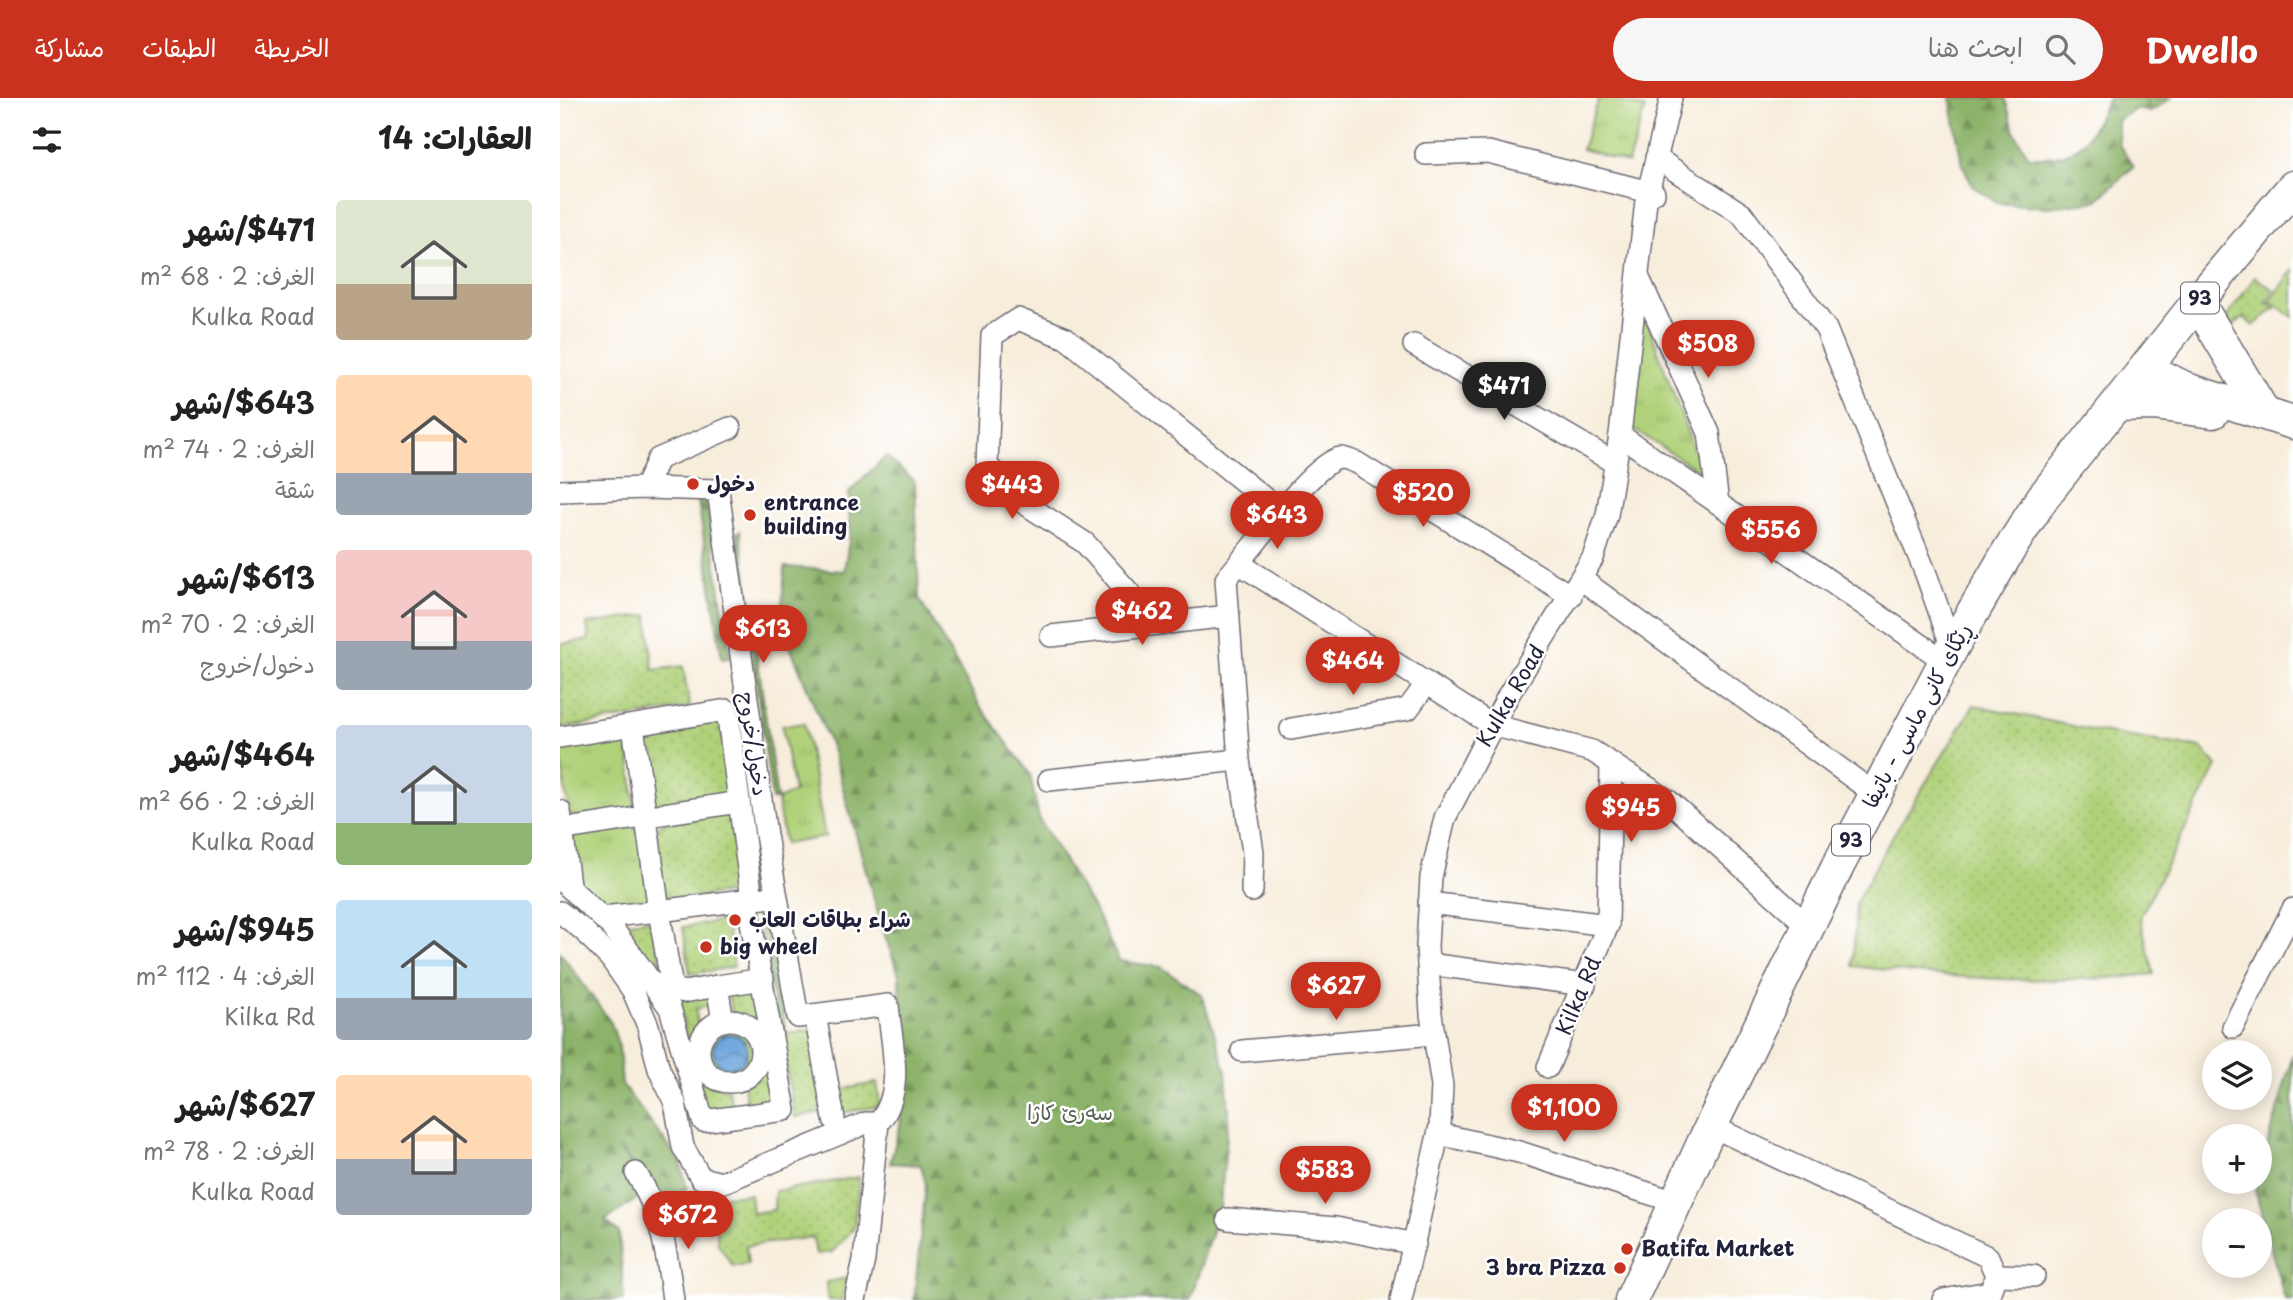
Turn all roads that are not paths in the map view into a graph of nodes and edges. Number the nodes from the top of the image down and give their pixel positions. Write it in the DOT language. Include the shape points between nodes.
graph roads {
  1 [pos="1671,98"];
  2 [pos="1426,154"];
  3 [pos="1656,158"];
  4 [pos="2293,187"];
  5 [pos="1651,192"];
  6 [pos="1638,275"];
  7 [pos="2197,301"];
  8 [pos="1414,345"];
  9 [pos="2152,361"];
  10 [pos="2117,405"];
  11 [pos="2273,415"];
  12 [pos="730,428"];
  13 [pos="1620,435"];
  14 [pos="1615,463"];
  15 [pos="645,488"];
  16 [pos="560,491"];
  17 [pos="1717,503"];
  18 [pos="1280,511"];
  19 [pos="1240,564"];
  20 [pos="1576,588"];
  21 [pos="1229,616"];
  22 [pos="1157,624"];
  23 [pos="1051,636"];
  24 [pos="1949,655"];
  25 [pos="1427,683"];
  26 [pos="1492,725"];
  27 [pos="633,726"];
  28 [pos="1291,729"];
  29 [pos="560,737"];
  30 [pos="1239,760"];
  31 [pos="1611,763"];
  32 [pos="1049,780"];
  33 [pos="1875,794"];
  34 [pos="739,802"];
  35 [pos="646,816"];
  36 [pos="561,823"];
  37 [pos="565,882"];
  38 [pos="1252,891"];
  39 [pos="777,898"];
  40 [pos="750,900"];
  41 [pos="1429,903"];
  42 [pos="2293,909"];
  43 [pos="659,911"];
  44 [pos="560,912"];
  45 [pos="1608,925"];
  46 [pos="1808,926"];
  47 [pos="612,929"];
  48 [pos="1428,964"];
  49 [pos="763,979"];
  50 [pos="1585,985"];
  51 [pos="662,986"];
  52 [pos="717,986"];
  53 [pos="815,1015"];
  54 [pos="723,1021"];
  55 [pos="2233,1027"];
  56 [pos="1434,1034"];
  57 [pos="768,1046"];
  58 [pos="1242,1051"];
  59 [pos="692,1058"];
  60 [pos="1548,1067"];
  61 [pos="735,1082"];
  62 [pos="739,1116"];
  63 [pos="834,1119"];
  64 [pos="878,1123"];
  65 [pos="1711,1126"];
  66 [pos="1439,1134"];
  67 [pos="636,1173"];
  68 [pos="1676,1202"];
  69 [pos="1228,1219"];
  70 [pos="1415,1244"];
  71 [pos="1996,1275"];
  72 [pos="2034,1276"];
  73 [pos="673,1300"];
  74 [pos="855,1300"];
  75 [pos="1401,1300"];
  76 [pos="1631,1300"];
  77 [pos="1943,1300"];
  1 -- 3 [label="street, Kulka Road"];
  2 -- 5 [label="street" via="1488,152"];
  3 -- 5 [label="street, Kulka Road"];
  3 -- 24 [label="street" via="1742,214 1826,329 1926,573"];
  4 -- 7 [label="main road, ڕێگای کانی ماسی - باتيفا / 93"];
  5 -- 6 [label="street, Kulka Road"];
  6 -- 13 [label="street, Kulka Road"];
  6 -- 17 [label="street" via="1709,433"];
  7 -- 9 [label="main road, ڕێگای کانی ماسی - باتيفا / 93"];
  7 -- 11 [label="main road"];
  8 -- 14 [label="street"];
  9 -- 10 [label="main road, ڕێگای کانی ماسی - باتيفا / 93"];
  9 -- 11 [label="main road"];
  10 -- 11 [label="main road" via="2154,404 2255,418"];
  10 -- 24 [label="main road, ڕێگای کانی ماسی - باتيفا / 93" via="2043,497"];
  12 -- 15 [label="street" via="658,459"];
  13 -- 14 [label="street, Kulka Road"];
  13 -- 17 [label="street"];
  14 -- 20 [label="street, Kulka Road" via="1607,515 1593,558"];
  15 -- 16 [label="street"];
  15 -- 39 [label="street, دخول/خروج" via="718,490"];
  17 -- 24 [label="street"];
  18 -- 19 [label="street"];
  18 -- 20 [label="street" via="1327,463 1342,458"];
  18 -- 22 [label="street" via="1066,338 1018,318 992,336 987,465 1018,500 1085,543"];
  19 -- 21 [label="street" via="1226,579"];
  19 -- 25 [label="street"];
  20 -- 26 [label="street, Kulka Road"];
  20 -- 33 [label="street"];
  21 -- 22 [label="street"];
  21 -- 30 [label="street"];
  22 -- 23 [label="street"];
  24 -- 33 [label="main road, ڕێگای کانی ماسی - باتيفا / 93"];
  25 -- 26 [label="street"];
  25 -- 28 [label="street" via="1408,709"];
  26 -- 31 [label="street" via="1592,751"];
  26 -- 41 [label="street, Kulka Road" via="1446,817"];
  27 -- 29 [label="street"];
  27 -- 34 [label="street" via="727,710"];
  27 -- 35 [label="street"];
  30 -- 32 [label="street"];
  30 -- 38 [label="street" via="1253,852"];
  31 -- 45 [label="street, Kilka Rd"];
  31 -- 46 [label="street" via="1669,801"];
  33 -- 46 [label="main road, ڕێگای کانی ماسی - باتيفا / 93"];
  34 -- 35 [label="street"];
  34 -- 40 [label="street"];
  35 -- 36 [label="street"];
  35 -- 43 [label="street"];
  36 -- 37 [label="street"];
  37 -- 47 [label="street"];
  39 -- 40 [label="street"];
  39 -- 53 [label="street" via="798,1017"];
  40 -- 43 [label="street"];
  40 -- 49 [label="street"];
  41 -- 45 [label="street"];
  41 -- 48 [label="street, Kulka Road"];
  42 -- 55 [label="street"];
  43 -- 47 [label="street" via="612,916"];
  43 -- 51 [label="street"];
  44 -- 64 [label="street" via="611,959 633,991 675,1103 683,1147 701,1178 721,1183 866,1123"];
  45 -- 50 [label="street, Kilka Rd"];
  46 -- 65 [label="main road, ڕێگای کانی ماسی - باتيفا / 93"];
  47 -- 51 [label="street"];
  48 -- 50 [label="street"];
  48 -- 56 [label="street, Kulka Road"];
  49 -- 52 [label="street"];
  49 -- 57 [label="street"];
  50 -- 60 [label="street, Kilka Rd"];
  51 -- 52 [label="street" via="684,992"];
  51 -- 59 [label="street"];
  52 -- 54 [label="street"];
  53 -- 63 [label="street"];
  53 -- 64 [label="street" via="888,1005 895,1082 888,1111"];
  54 -- 57 [label="street" via="734,1020 752,1029"];
  54 -- 59 [label="street" via="706,1032"];
  56 -- 58 [label="street"];
  56 -- 66 [label="street, Kulka Road" via="1442,1086"];
  57 -- 61 [label="street" via="751,1075"];
  57 -- 62 [label="street" via="785,1110"];
  59 -- 61 [label="street" via="713,1077"];
  59 -- 62 [label="street" via="702,1121"];
  61 -- 62 [label="street"];
  64 -- 74 [label="street" via="864,1260"];
  65 -- 68 [label="main road, ڕێگای کانی ماسی - باتيفا / 93"];
  65 -- 71 [label="street" via="1988,1257"];
  66 -- 68 [label="street" via="1519,1152"];
  66 -- 70 [label="street, Kulka Road"];
  67 -- 73 [label="street" via="657,1212 667,1245"];
  68 -- 76 [label="main road, ڕێگای کانی ماسی - باتيفا / 93"];
  69 -- 70 [label="street" via="1336,1228"];
  70 -- 75 [label="street, Kulka Road"];
  71 -- 72 [label="street"];
  71 -- 77 [label="street" via="1990,1292"];
}
